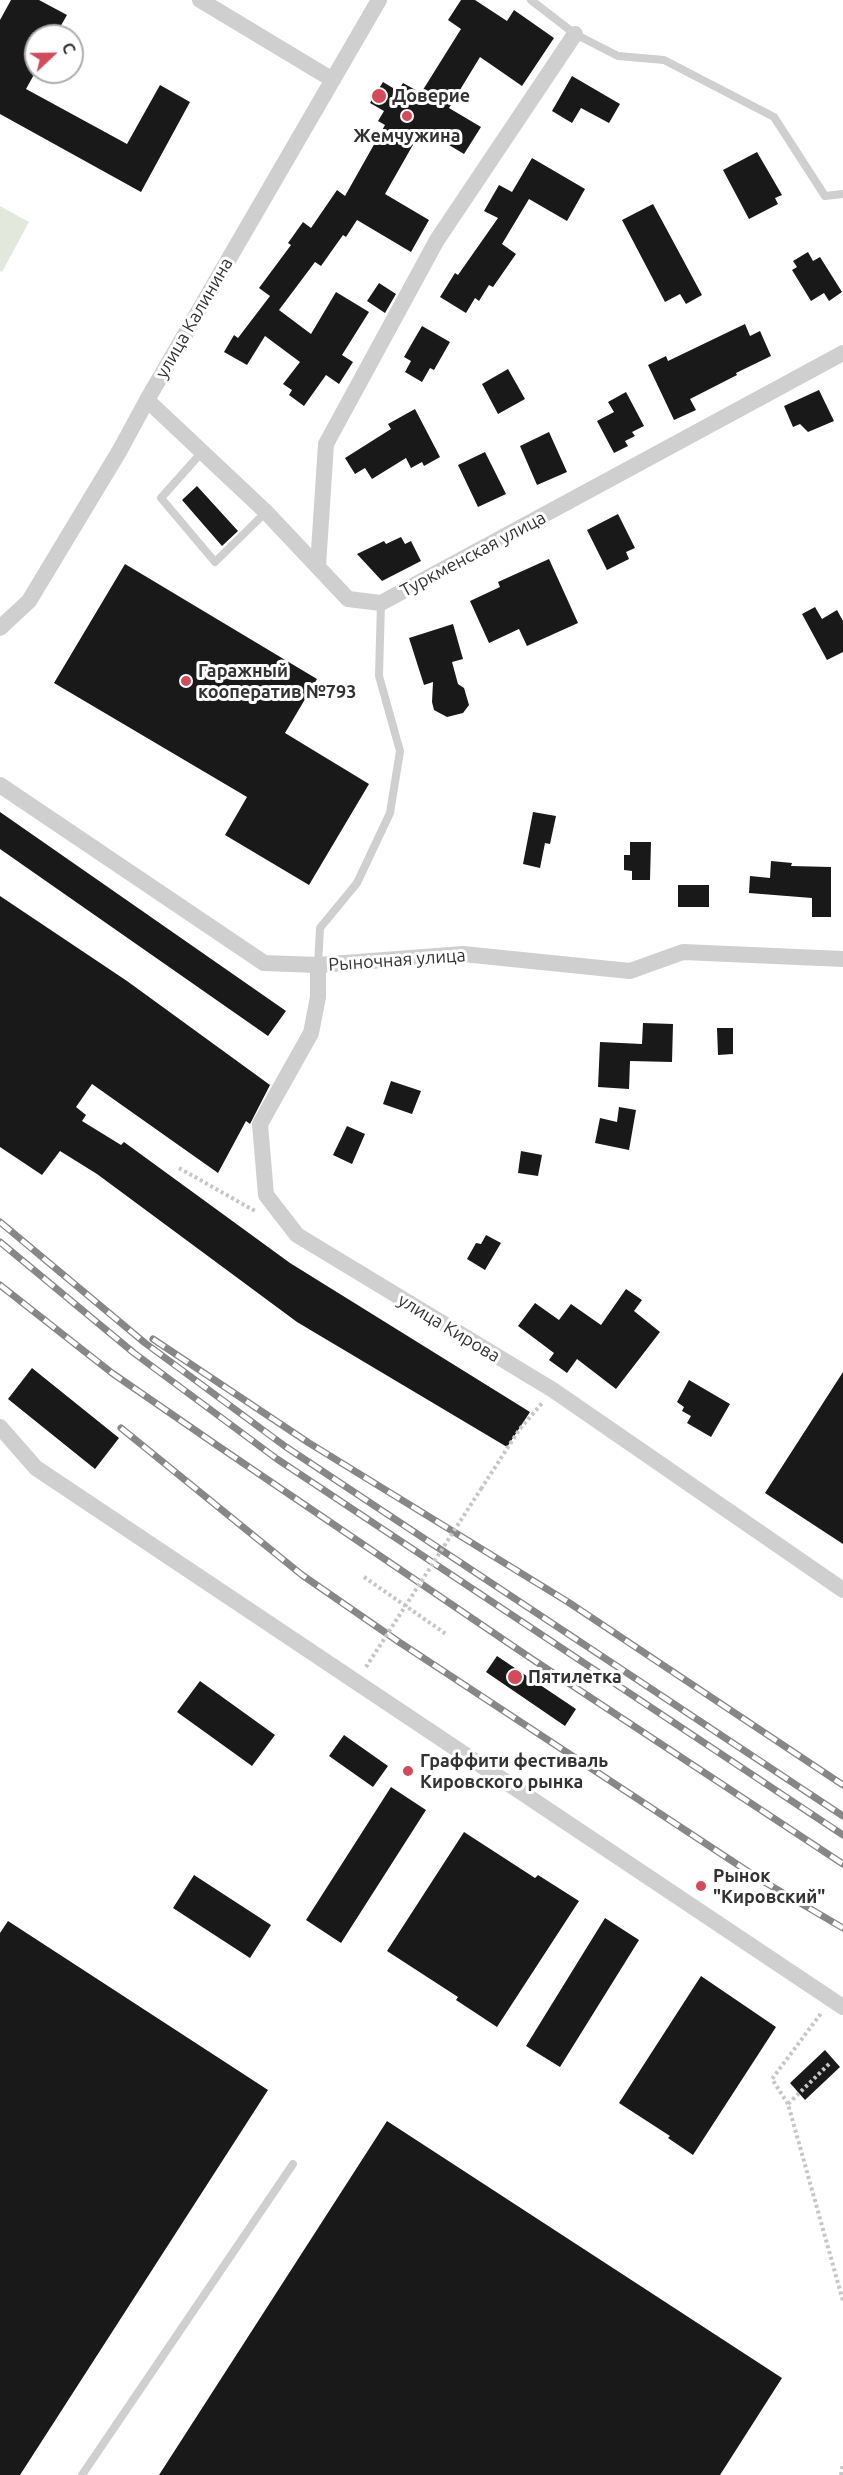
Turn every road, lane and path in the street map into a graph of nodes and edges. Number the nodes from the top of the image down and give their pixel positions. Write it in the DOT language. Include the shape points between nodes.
graph roads {
  1 [pos="200,0"];
  2 [pos="379,0"];
  3 [pos="531,0"];
  4 [pos="575,34"];
  5 [pos="333,80"];
  6 [pos="843,194"];
  7 [pos="843,353"];
  8 [pos="147,400"];
  9 [pos="202,452"];
  10 [pos="266,512"];
  11 [pos="318,566"];
  12 [pos="381,603"];
  13 [pos="0,628"];
  14 [pos="0,785"];
  15 [pos="843,959"];
  16 [pos="318,965"];
  17 [pos="179,1168"];
  18 [pos="258,1213"];
  19 [pos="553,1390"];
  20 [pos="0,1427"];
  21 [pos="364,1576"];
  22 [pos="843,1590"];
  23 [pos="407,1606"];
  24 [pos="446,1634"];
  25 [pos="366,1667"];
  26 [pos="837,2003"];
  27 [pos="829,2064"];
  28 [pos="788,2104"];
  29 [pos="293,2164"];
  30 [pos="843,2301"];
  31 [pos="843,2463"];
  32 [pos="82,2475"];
  33 [pos="841,2475"];
  1 -- 5 [label="street"];
  2 -- 5 [label="street, улица Калинина"];
  3 -- 4 [label="lane"];
  4 -- 6 [label="lane" via="618,56 664,60 774,117 825,196"];
  4 -- 11 [label="street" via="437,240 326,444"];
  5 -- 8 [label="street, улица Калинина"];
  7 -- 12 [label="street, Туркменская улица"];
  8 -- 9 [label="street, Туркменская улица"];
  8 -- 13 [label="street, улица Калинина" via="29,601"];
  9 -- 10 [label="street, Туркменская улица"];
  9 -- 10 [label="lane" via="161,498 215,562"];
  10 -- 11 [label="street, Туркменская улица"];
  11 -- 12 [label="street, Туркменская улица" via="348,599"];
  12 -- 16 [label="lane" via="379,676 400,751 390,813 357,883 320,928"];
  14 -- 16 [label="street, Рыночная улица" via="264,963"];
  15 -- 16 [label="street, Рыночная улица" via="683,952 630,971 463,954"];
  16 -- 19 [label="street, улица Кирова" via="318,997 311,1033 260,1124 266,1195 297,1235"];
  17 -- 18 [label="path"];
  19 -- 22 [label="street, улица Кирова"];
  19 -- 23 [label="path, bridge" via="519,1430"];
  20 -- 26 [label="street" via="36,1468"];
  21 -- 23 [label="path"];
  23 -- 24 [label="path"];
  23 -- 25 [label="path, bridge"];
  26 -- 28 [label="path" via="772,2079"];
  27 -- 28 [label="path"];
  28 -- 30 [label="path"];
  29 -- 32 [label="lane"];
  31 -- 33 [label="path"];
}
